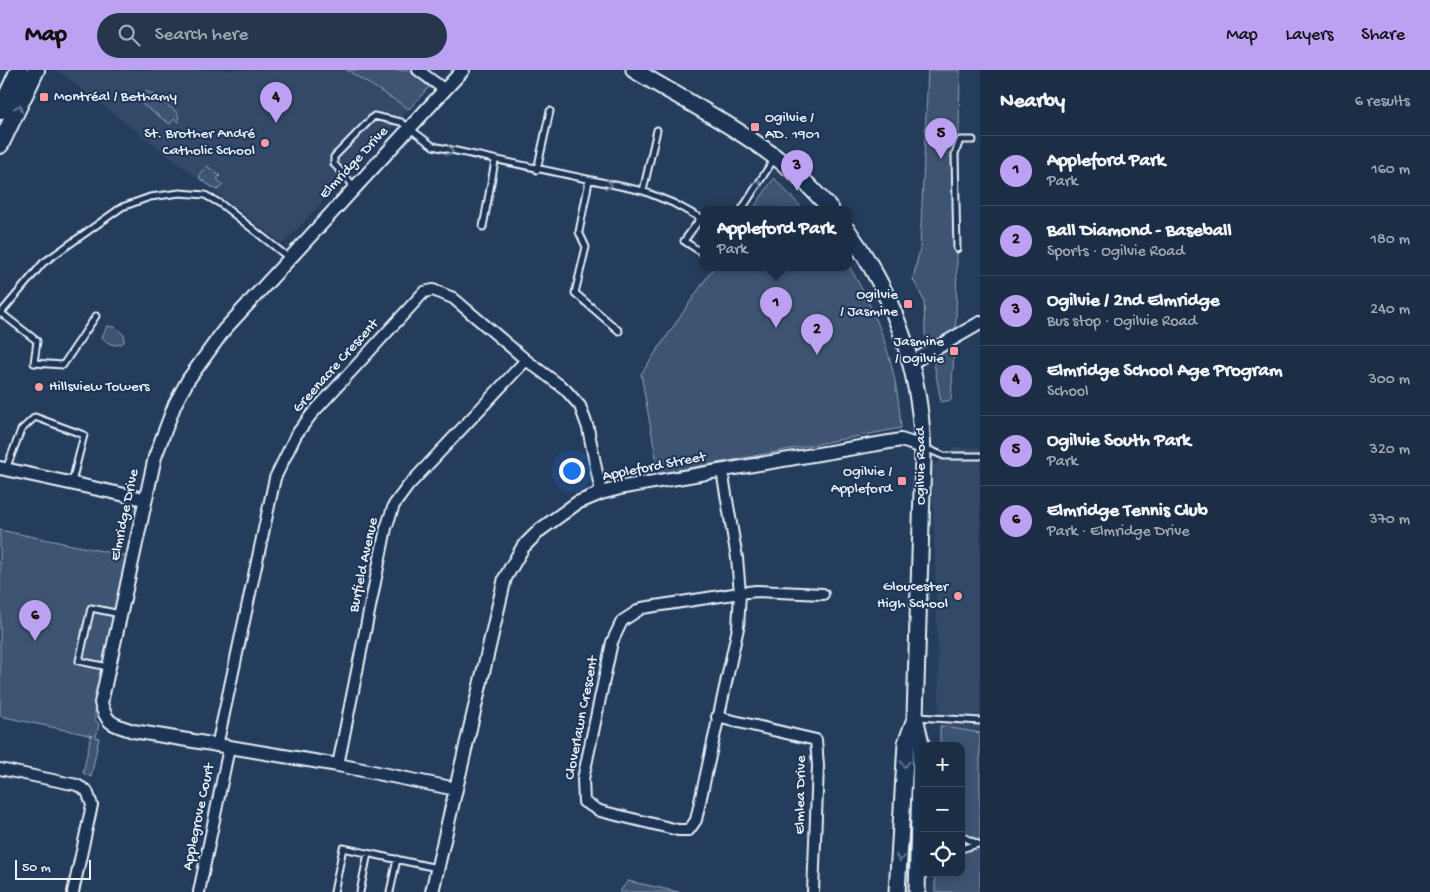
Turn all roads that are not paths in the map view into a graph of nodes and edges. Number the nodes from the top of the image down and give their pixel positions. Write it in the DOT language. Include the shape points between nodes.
graph roads {
  1 [pos="19,70"];
  2 [pos="36,70"];
  3 [pos="418,70"];
  4 [pos="463,70"];
  5 [pos="634,70"];
  6 [pos="445,90"];
  7 [pos="0,110"];
  8 [pos="550,111"];
  9 [pos="409,128"];
  10 [pos="657,130"];
  11 [pos="973,140"];
  12 [pos="0,145"];
  13 [pos="775,158"];
  14 [pos="496,161"];
  15 [pos="537,170"];
  16 [pos="589,181"];
  17 [pos="355,186"];
  18 [pos="643,191"];
  19 [pos="744,206"];
  20 [pos="828,206"];
  21 [pos="700,219"];
  22 [pos="700,222"];
  23 [pos="483,227"];
  24 [pos="852,236"];
  25 [pos="957,249"];
  26 [pos="700,251"];
  27 [pos="289,259"];
  28 [pos="0,313"];
  29 [pos="96,316"];
  30 [pos="980,323"];
  31 [pos="619,331"];
  32 [pos="526,360"];
  33 [pos="912,362"];
  34 [pos="923,447"];
  35 [pos="980,456"];
  36 [pos="3,469"];
  37 [pos="722,471"];
  38 [pos="72,483"];
  39 [pos="601,493"];
  40 [pos="144,499"];
  41 [pos="740,593"];
  42 [pos="823,594"];
  43 [pos="120,614"];
  44 [pos="109,668"];
  45 [pos="717,717"];
  46 [pos="915,717"];
  47 [pos="980,721"];
  48 [pos="223,747"];
  49 [pos="338,765"];
  50 [pos="0,769"];
  51 [pos="456,789"];
  52 [pos="923,832"];
  53 [pos="902,835"];
  54 [pos="920,836"];
  55 [pos="965,838"];
  56 [pos="965,848"];
  57 [pos="368,853"];
  58 [pos="397,859"];
  59 [pos="920,864"];
  60 [pos="437,868"];
  61 [pos="73,892"];
  62 [pos="199,892"];
  63 [pos="334,892"];
  64 [pos="360,892"];
  65 [pos="390,892"];
  66 [pos="432,892"];
  67 [pos="813,892"];
  68 [pos="897,892"];
  69 [pos="917,892"];
  1 -- 7 [label="main road"];
  12 -- 2 [label="main road, one-way"];
  3 -- 6 [label="street"];
  4 -- 6 [label="street, Elmridge Drive"];
  5 -- 13 [label="main road"];
  6 -- 9 [label="street, Elmridge Drive"];
  8 -- 15 [label="lane"];
  9 -- 14 [label="lane, one-way" via="433,146"];
  9 -- 17 [label="street, Elmridge Drive"];
  9 -- 17 [label="lane" via="400,122 374,116 364,124 334,157 334,164"];
  10 -- 18 [label="lane"];
  11 -- 25 [label="lane" via="960,140 955,154"];
  19 -- 13 [label="lane, one-way"];
  13 -- 20 [label="main road" via="806,182"];
  14 -- 15 [label="lane"];
  14 -- 23 [label="lane"];
  15 -- 16 [label="lane"];
  16 -- 18 [label="lane, one-way"];
  16 -- 31 [label="lane" via="579,232 586,246 575,293"];
  17 -- 27 [label="street, Elmridge Drive"];
  18 -- 21 [label="lane"];
  22 -- 26 [label="lane" via="684,241"];
  24 -- 33 [label="main road, Ogilvie Road" via="896,313"];
  27 -- 28 [label="lane" via="221,204 205,195 180,193 150,197 122,207 43,263"];
  27 -- 40 [label="street, Elmridge Drive" via="224,330 188,380 164,430"];
  28 -- 29 [label="lane" via="37,341 34,363 63,365"];
  30 -- 33 [label="street"];
  32 -- 39 [label="street, Greenacre Crescent" via="565,389 580,406 588,428"];
  32 -- 48 [label="street, Greenacre Crescent" via="453,298 433,290 424,292 296,435 275,478"];
  32 -- 49 [label="street, Burfield Avenue" via="394,505 386,528"];
  33 -- 34 [label="main road, Ogilvie Road"];
  34 -- 35 [label="lane" via="944,456"];
  34 -- 37 [label="street, Appleford Street" via="901,440"];
  34 -- 46 [label="main road, Ogilvie Road"];
  36 -- 38 [label="street"];
  36 -- 38 [label="lane" via="21,430 35,417 84,435"];
  37 -- 39 [label="street, Appleford Street" via="624,486"];
  37 -- 41 [label="street, Cloverlawn Crescent"];
  38 -- 40 [label="street"];
  39 -- 51 [label="street, Appleford Street" via="576,503 540,530 509,568"];
  40 -- 43 [label="street, Elmridge Drive"];
  41 -- 42 [label="street"];
  41 -- 45 [label="street, Cloverlawn Crescent" via="738,628"];
  41 -- 45 [label="street, Cloverlawn Crescent" via="642,608 622,621 612,642 584,770 584,802 600,811 689,830 696,820"];
  43 -- 44 [label="street, Elmridge Drive"];
  43 -- 44 [label="lane" via="91,608 79,661"];
  44 -- 48 [label="street, Elmridge Drive" via="102,702 105,716 111,724"];
  45 -- 67 [label="street, Elmlea Drive" via="816,740 818,766"];
  46 -- 47 [label="lane"];
  46 -- 52 [label="main road, Ogilvie Road" via="921,744"];
  46 -- 53 [label="main road, Ogilvie Road, one-way" via="906,743"];
  48 -- 49 [label="street, Elmridge Drive"];
  48 -- 62 [label="street, Applegrove Court"];
  49 -- 51 [label="street, Elmridge Drive"];
  50 -- 61 [label="street" via="77,785 87,792 92,805"];
  51 -- 60 [label="street, Appleford Street"];
  53 -- 54 [label="main road"];
  53 -- 68 [label="main road, Ogilvie Road, one-way"];
  55 -- 56 [label="lane" via="978,844"];
  57 -- 58 [label="lane"];
  57 -- 63 [label="lane" via="343,848"];
  57 -- 64 [label="lane"];
  58 -- 60 [label="lane"];
  58 -- 65 [label="lane"];
  59 -- 69 [label="main road, Ogilvie Road"];
  60 -- 66 [label="street, Appleford Street"];
}
